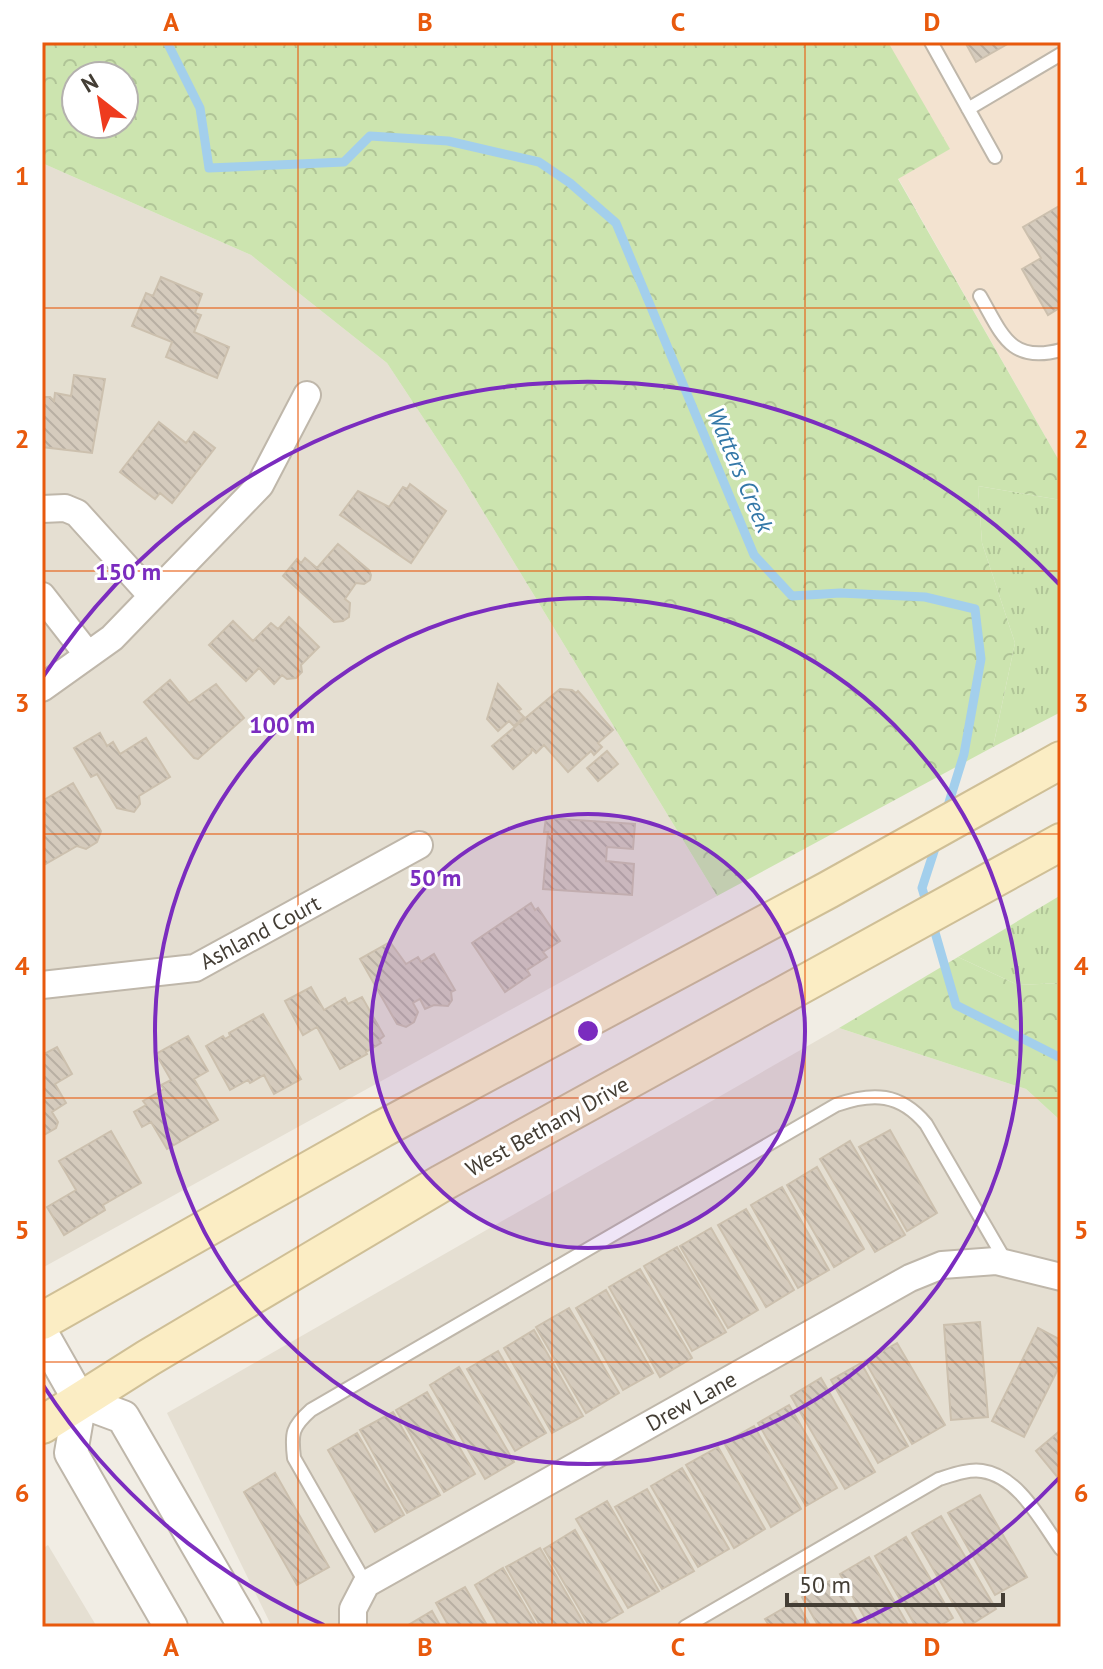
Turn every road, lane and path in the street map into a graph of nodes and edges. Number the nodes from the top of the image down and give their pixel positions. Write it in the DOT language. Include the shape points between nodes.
graph roads {
  1 [pos="931,42"];
  2 [pos="1061,54"];
  3 [pos="968,109"];
  4 [pos="995,157"];
  5 [pos="980,296"];
  6 [pos="1061,350"];
  7 [pos="307,395"];
  8 [pos="42,509"];
  9 [pos="42,596"];
  10 [pos="152,596"];
  11 [pos="88,655"];
  12 [pos="42,688"];
  13 [pos="1060,761"];
  14 [pos="1061,842"];
  15 [pos="419,845"];
  16 [pos="42,985"];
  17 [pos="1007,1263"];
  18 [pos="1058,1276"];
  19 [pos="42,1321"];
  20 [pos="42,1334"];
  21 [pos="80,1401"];
  22 [pos="42,1425"];
  23 [pos="1061,1549"];
  24 [pos="366,1584"];
  25 [pos="353,1618"];
  26 [pos="171,1627"];
  27 [pos="245,1627"];
  28 [pos="685,1627"];
  1 -- 3 [label="lane"];
  2 -- 3 [label="lane"];
  3 -- 4 [label="lane"];
  5 -- 6 [label="lane" via="1005,340 1020,351 1040,356"];
  7 -- 10 [label="street" via="260,485"];
  8 -- 10 [label="street" via="77,513"];
  9 -- 11 [label="street"];
  10 -- 11 [label="street"];
  11 -- 12 [label="street"];
  13 -- 19 [label="main road" via="382,1129"];
  14 -- 21 [label="main road, West Bethany Drive" via="442,1183"];
  15 -- 16 [label="street, Ashland Court" via="195,968"];
  17 -- 18 [label="street, Drew Lane"];
  17 -- 24 [label="street, Drew Lane" via="942,1265 910,1278"];
  17 -- 24 [label="lane" via="914,1109 877,1097 836,1105 311,1410 296,1424 291,1440 294,1458"];
  20 -- 21 [label="street"];
  21 -- 22 [label="main road, West Bethany Drive"];
  21 -- 26 [label="street" via="71,1453"];
  21 -- 27 [label="street" via="123,1417"];
  23 -- 28 [label="lane" via="1020,1492 983,1471 961,1473 939,1479"];
  24 -- 25 [label="street"];
}
